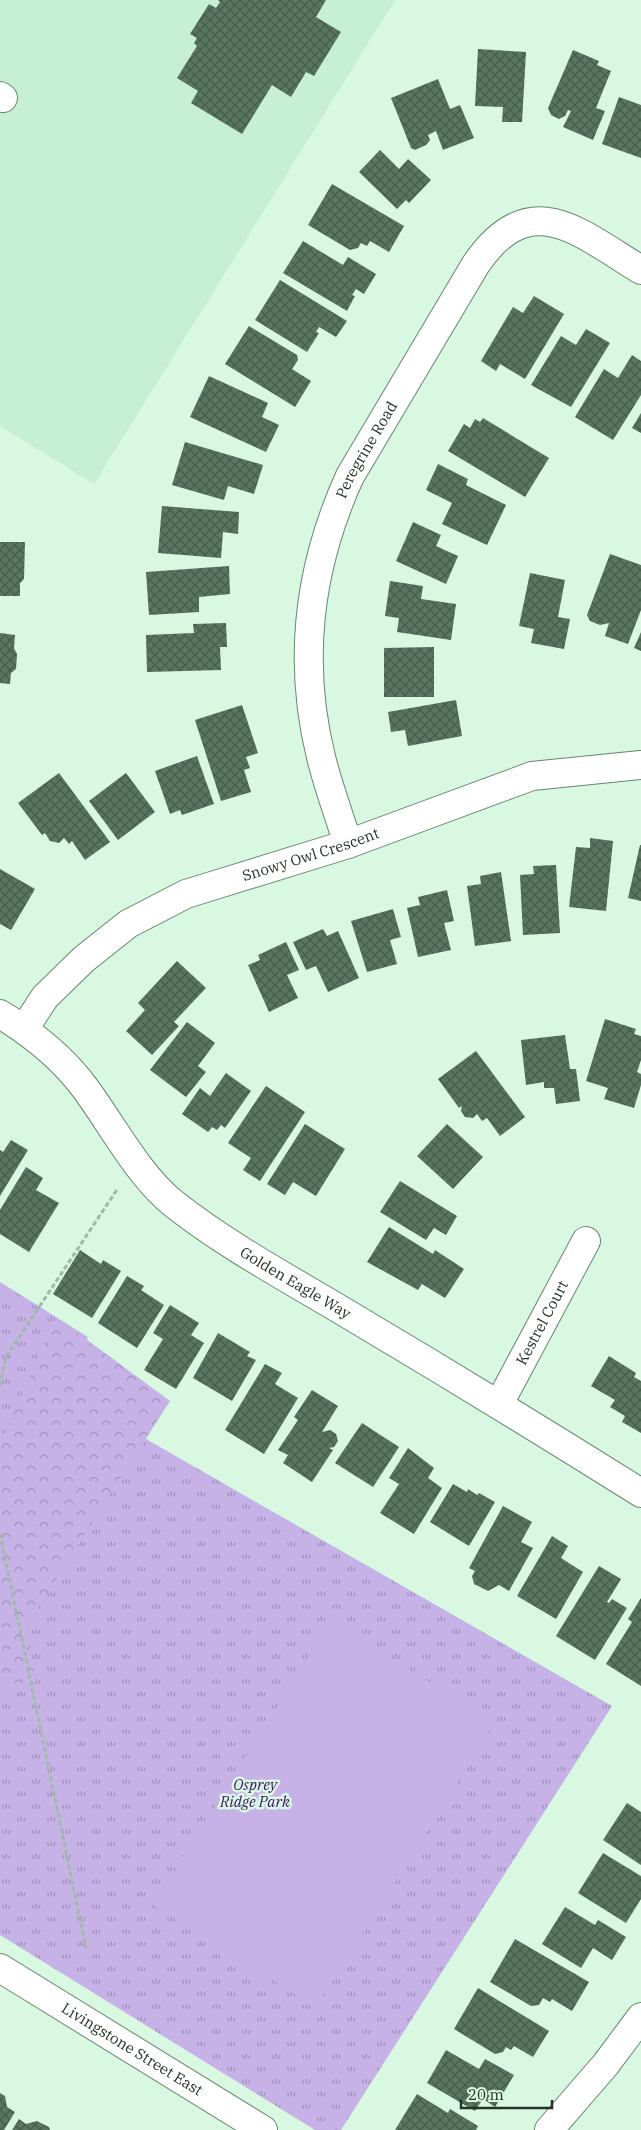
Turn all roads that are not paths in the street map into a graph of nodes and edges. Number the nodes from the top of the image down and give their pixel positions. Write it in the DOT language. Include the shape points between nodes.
graph roads {
  1 [pos="641,270"];
  2 [pos="641,765"];
  3 [pos="348,844"];
  4 [pos="0,1014"];
  5 [pos="24,1029"];
  6 [pos="586,1242"];
  7 [pos="499,1404"];
  8 [pos="641,1493"];
  9 [pos="0,1968"];
  10 [pos="641,2017"];
  11 [pos="263,2130"];
  12 [pos="549,2130"];
  1 -- 3 [label="street, Peregrine Road" via="575,230 552,221 523,222 502,233 476,264 350,476 336,506 318,565 308,663 311,707 321,758"];
  2 -- 3 [label="street, Snowy Owl Crescent" via="532,776"];
  3 -- 5 [label="street, Snowy Owl Crescent" via="186,894 128,924 45,997"];
  4 -- 5 [label="street, Golden Eagle Way"];
  5 -- 7 [label="street, Golden Eagle Way" via="52,1050 84,1086 149,1181 167,1198 223,1239"];
  6 -- 7 [label="street, Kestrel Court"];
  7 -- 8 [label="street, Golden Eagle Way"];
  9 -- 11 [label="street, Livingstone Street East"];
  10 -- 12 [label="street" via="606,2064"];
}
